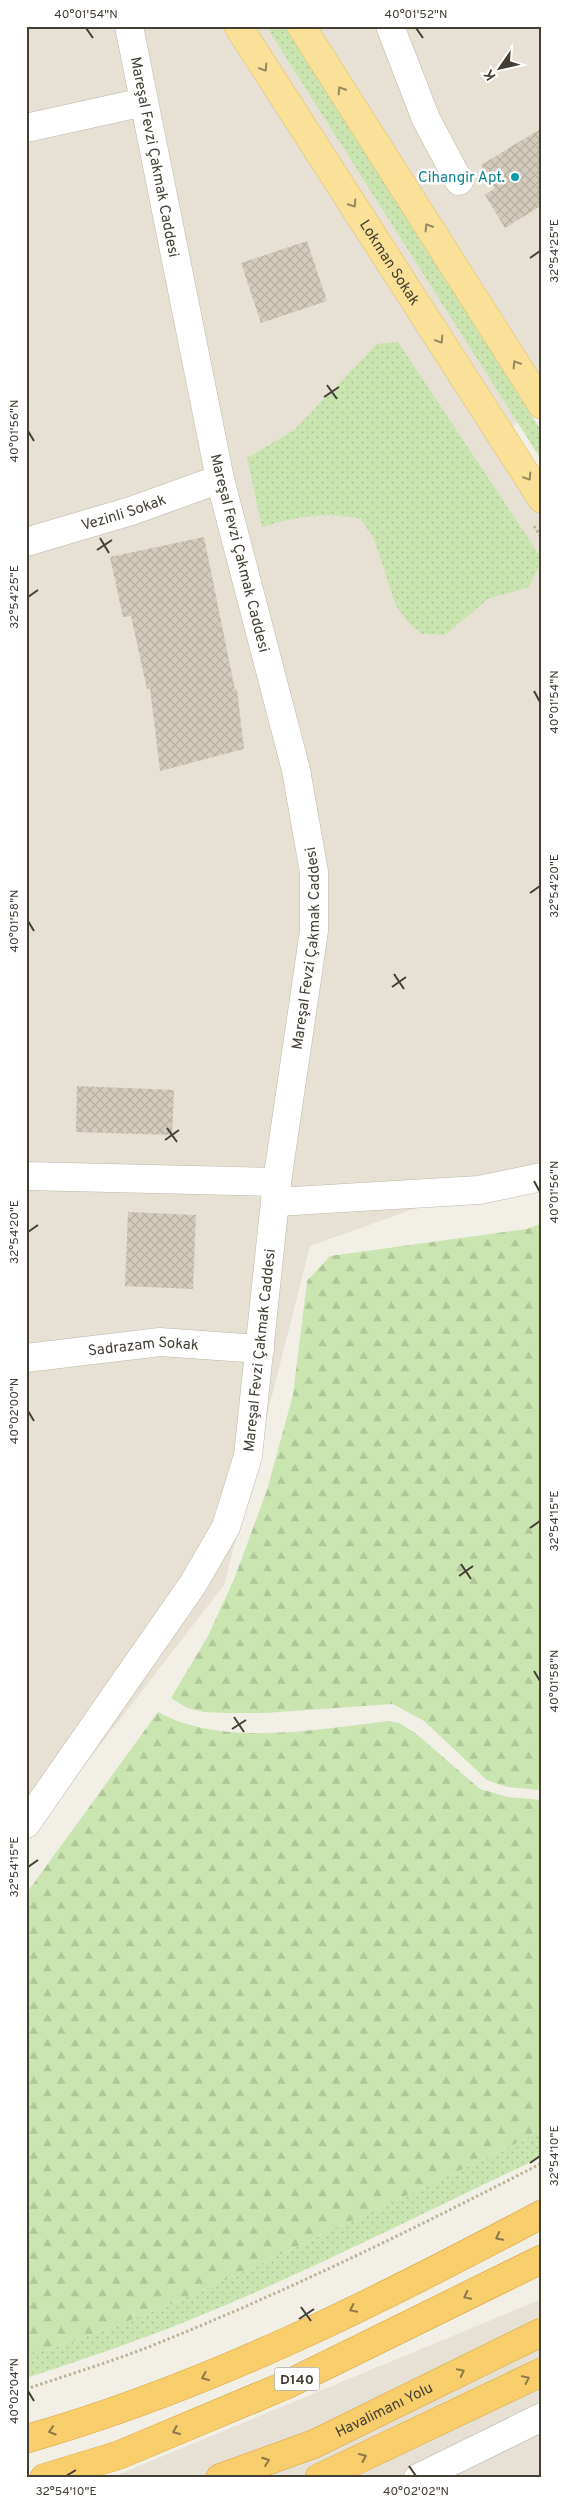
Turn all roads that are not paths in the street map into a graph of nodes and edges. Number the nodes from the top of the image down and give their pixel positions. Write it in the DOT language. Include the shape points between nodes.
graph roads {
  1 [pos="129,26"];
  2 [pos="238,26"];
  3 [pos="301,26"];
  4 [pos="390,26"];
  5 [pos="144,102"];
  6 [pos="26,128"];
  7 [pos="459,181"];
  8 [pos="542,405"];
  9 [pos="220,479"];
  10 [pos="542,499"];
  11 [pos="26,542"];
  12 [pos="26,1176"];
  13 [pos="542,1177"];
  14 [pos="276,1192"];
  15 [pos="260,1349"];
  16 [pos="26,1358"];
  17 [pos="26,1824"];
  18 [pos="542,2214"];
  19 [pos="542,2259"];
  20 [pos="542,2332"];
  21 [pos="542,2372"];
  22 [pos="542,2416"];
  23 [pos="26,2439"];
  24 [pos="44,2478"];
  25 [pos="220,2478"];
  26 [pos="319,2478"];
  27 [pos="418,2478"];
  1 -- 5 [label="street, Mareşal Fevzi Çakmak Caddesi"];
  2 -- 10 [label="main road, Lokman Sokak, one-way"];
  8 -- 3 [label="main road, one-way"];
  4 -- 7 [label="street" via="426,119"];
  5 -- 6 [label="street"];
  5 -- 9 [label="street, Mareşal Fevzi Çakmak Caddesi"];
  9 -- 11 [label="street, Vezinli Sokak" via="131,512"];
  9 -- 14 [label="street, Mareşal Fevzi Çakmak Caddesi" via="296,770 314,872 314,931 308,986"];
  12 -- 14 [label="street"];
  13 -- 14 [label="street" via="479,1190"];
  14 -- 15 [label="street, Mareşal Fevzi Çakmak Caddesi"];
  15 -- 16 [label="street, Sadrazam Sokak" via="160,1342"];
  15 -- 17 [label="street, Mareşal Fevzi Çakmak Caddesi" via="248,1456 226,1527 193,1584"];
  18 -- 23 [label="highway, one-way" via="475,2250 190,2383"];
  19 -- 24 [label="highway, D140, one-way" via="286,2384 119,2455"];
  25 -- 20 [label="highway, Havalimanı Yolu, one-way" via="314,2444"];
  26 -- 21 [label="highway, one-way"];
  22 -- 27 [label="street"];
}
